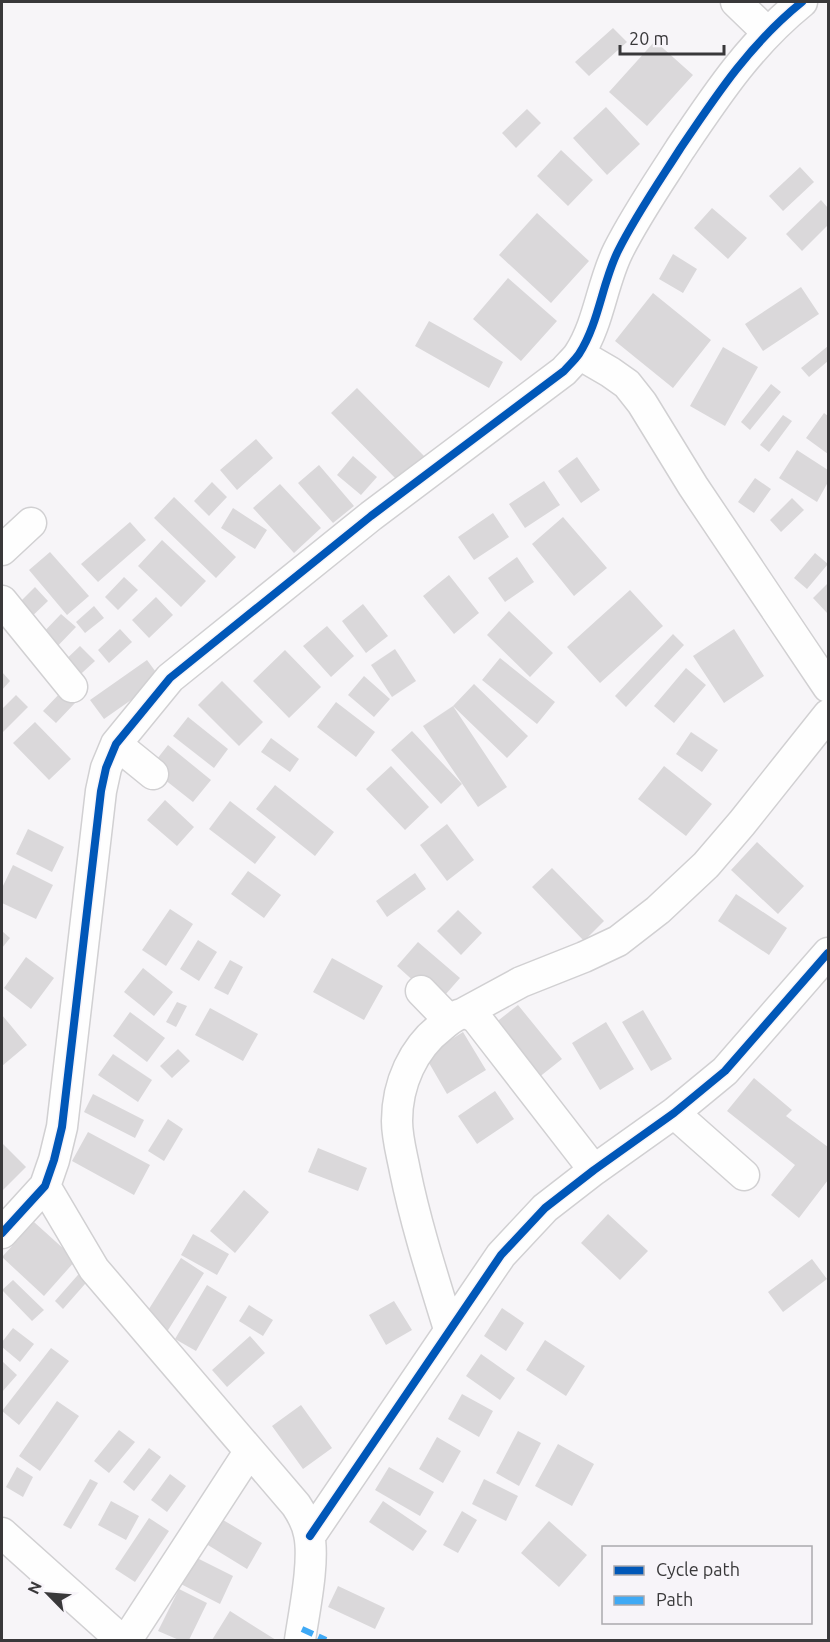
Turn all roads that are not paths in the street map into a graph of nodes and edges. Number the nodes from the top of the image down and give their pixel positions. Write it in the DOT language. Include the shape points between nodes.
graph roads {
  1 [pos="735,2"];
  2 [pos="802,2"];
  3 [pos="767,32"];
  4 [pos="579,354"];
  5 [pos="31,523"];
  6 [pos="2,550"];
  7 [pos="2,601"];
  8 [pos="72,687"];
  9 [pos="828,687"];
  10 [pos="828,715"];
  11 [pos="116,744"];
  12 [pos="153,774"];
  13 [pos="828,953"];
  14 [pos="421,992"];
  15 [pos="456,1016"];
  16 [pos="674,1113"];
  17 [pos="594,1170"];
  18 [pos="744,1175"];
  19 [pos="45,1186"];
  20 [pos="2,1233"];
  21 [pos="449,1329"];
  22 [pos="249,1452"];
  23 [pos="2,1533"];
  24 [pos="310,1536"];
  25 [pos="309,1637"];
  26 [pos="125,1639"];
  1 -- 3 [label="street"];
  2 -- 3 [label="street"];
  3 -- 4 [label="street" via="714,99 644,204 618,251"];
  4 -- 9 [label="street" via="627,384 642,403"];
  4 -- 11 [label="street" via="564,370 370,516 170,678"];
  5 -- 6 [label="street"];
  7 -- 8 [label="street"];
  10 -- 15 [label="street" via="713,856 658,910 618,941 521,982"];
  11 -- 12 [label="street"];
  11 -- 19 [label="street" via="101,791 62,1127"];
  13 -- 16 [label="street" via="725,1071"];
  14 -- 15 [label="street"];
  15 -- 17 [label="street" via="470,1013 477,1019"];
  15 -- 21 [label="street" via="431,1034 411,1062 402,1085 397,1121 418,1227"];
  16 -- 17 [label="street"];
  16 -- 18 [label="street"];
  17 -- 21 [label="street" via="545,1208 508,1247"];
  19 -- 20 [label="street"];
  19 -- 22 [label="street" via="94,1269"];
  21 -- 24 [label="street"];
  22 -- 24 [label="street" via="296,1505"];
  22 -- 26 [label="street"];
  23 -- 26 [label="street" via="118,1637"];
  24 -- 25 [label="street"];
}
